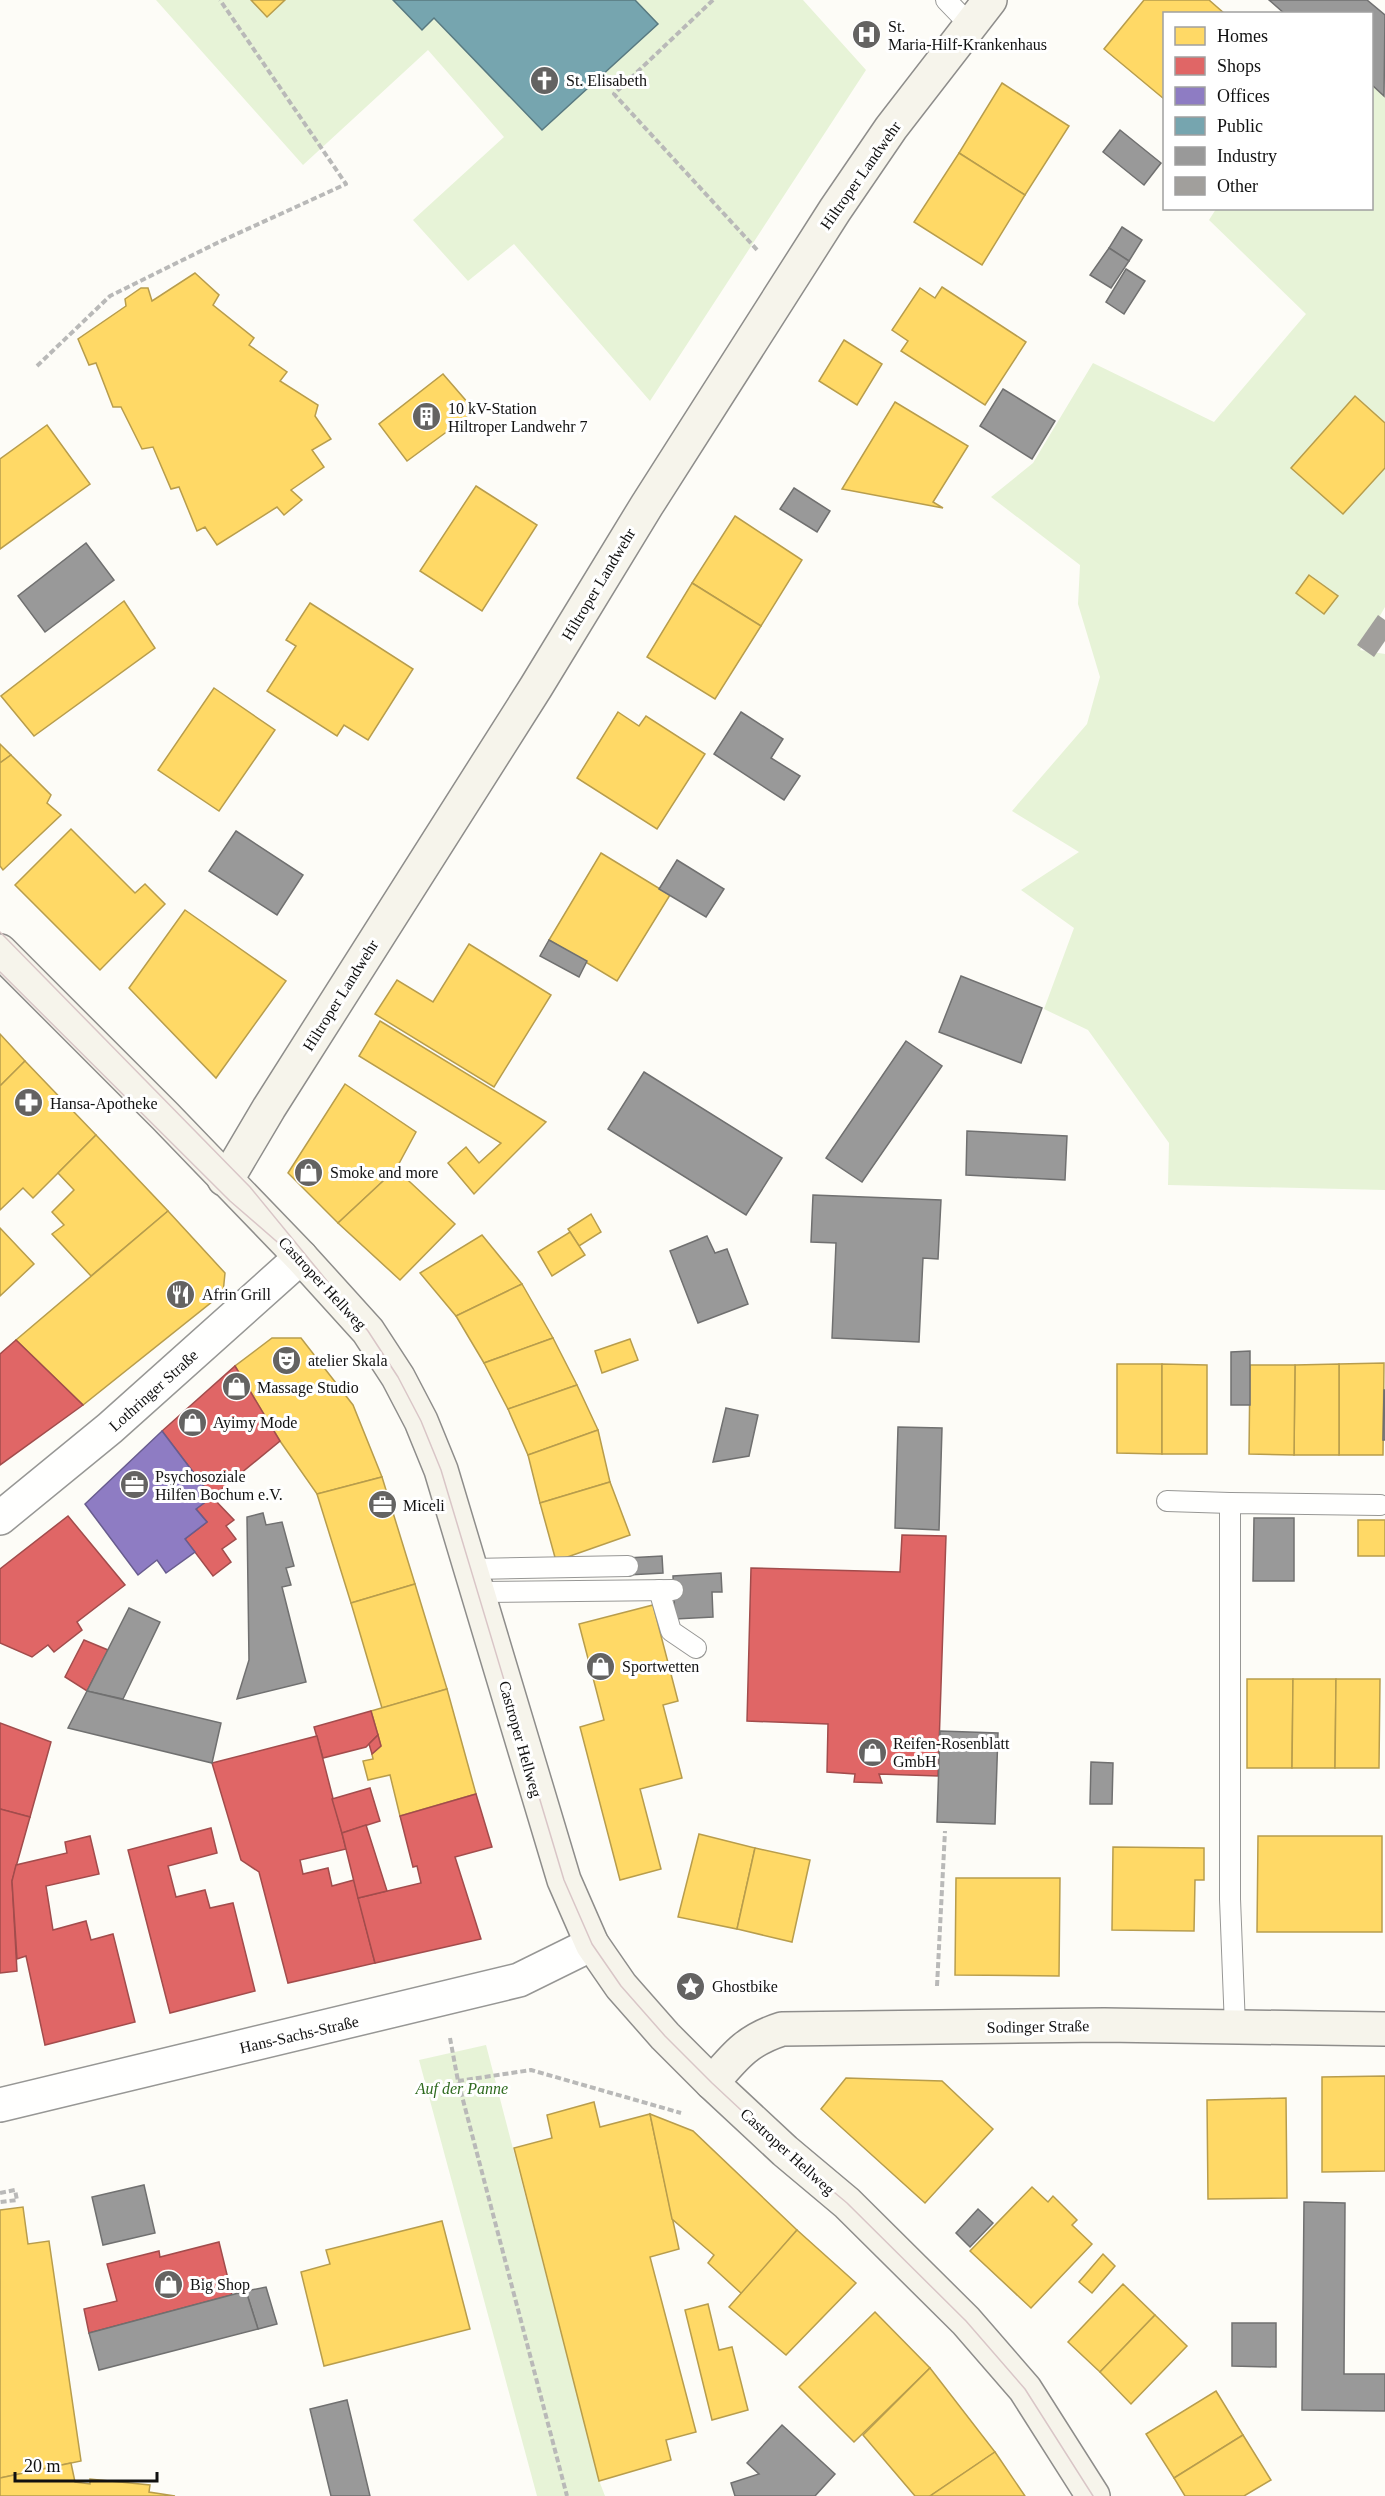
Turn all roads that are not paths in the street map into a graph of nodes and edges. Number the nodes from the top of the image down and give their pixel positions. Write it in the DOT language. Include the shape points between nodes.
graph roads {
  1 [pos="946,0"];
  2 [pos="990,0"];
  3 [pos="970,25"];
  4 [pos="0,951"];
  5 [pos="224,1179"];
  6 [pos="301,1257"];
  7 [pos="1167,1501"];
  8 [pos="1230,1503"];
  9 [pos="1380,1505"];
  10 [pos="0,1518"];
  11 [pos="628,1566"];
  12 [pos="475,1580"];
  13 [pos="696,1648"];
  14 [pos="592,1944"];
  15 [pos="1235,2027"];
  16 [pos="1385,2029"];
  17 [pos="712,2083"];
  18 [pos="0,2105"];
  19 [pos="1093,2496"];
  1 -- 3 [label="lane"];
  2 -- 3 [label="street, Hiltroper Landwehr"];
  3 -- 5 [label="street, Hiltroper Landwehr" via="891,128 788,283"];
  4 -- 5 [label="street, Castroper Hellweg"];
  5 -- 6 [label="street, Castroper Hellweg"];
  6 -- 10 [label="street, Lothringer Straße" via="110,1428"];
  6 -- 12 [label="street, Castroper Hellweg" via="368,1331 398,1377 441,1470"];
  7 -- 8 [label="lane"];
  8 -- 9 [label="lane"];
  8 -- 15 [label="lane" via="1230,1899"];
  11 -- 12 [label="lane"];
  12 -- 13 [label="lane" via="666,1590 671,1631"];
  12 -- 14 [label="street, Castroper Hellweg" via="548,1833"];
  14 -- 17 [label="street, Castroper Hellweg" via="621,1986"];
  14 -- 18 [label="street, Hans-Sachs-Straße" via="519,1980 442,2001"];
  15 -- 16 [label="street, Sodinger Straße"];
  15 -- 17 [label="street, Sodinger Straße" via="782,2029 760,2036 739,2050"];
  17 -- 19 [label="street, Castroper Hellweg" via="847,2203 966,2321 1026,2389"];
}
